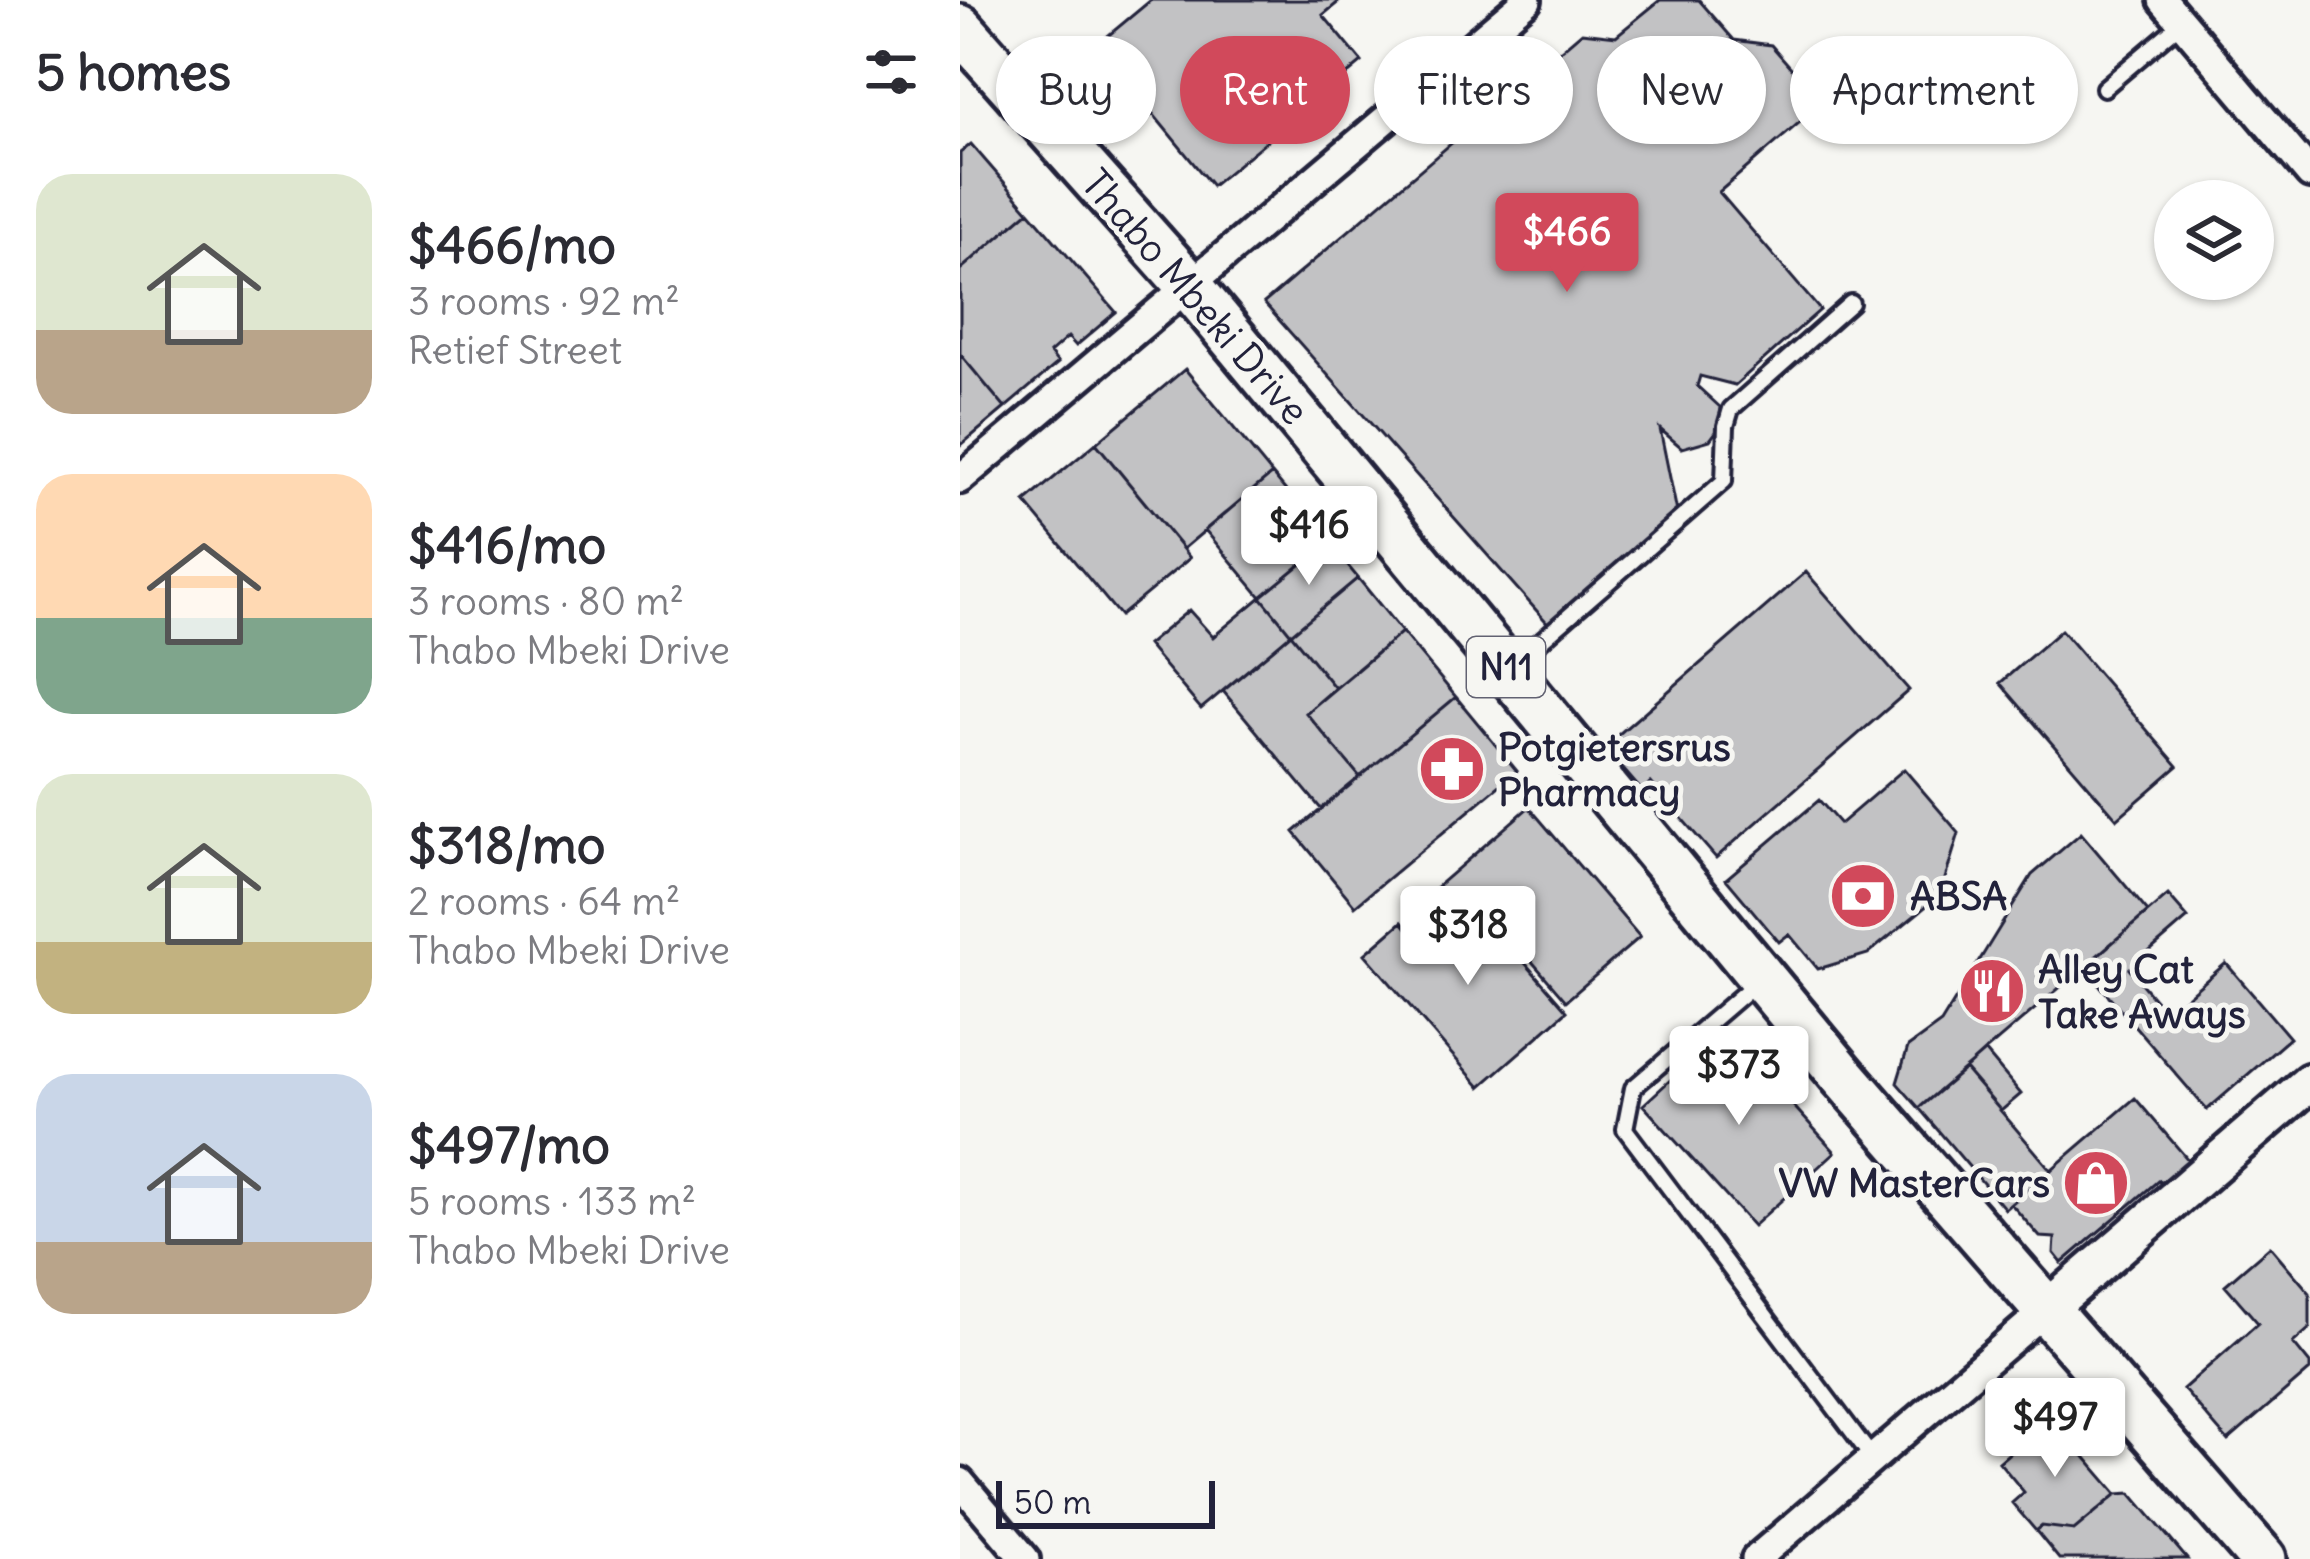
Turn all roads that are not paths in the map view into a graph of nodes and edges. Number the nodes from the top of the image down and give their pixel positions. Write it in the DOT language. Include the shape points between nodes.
graph roads {
  1 [pos="1527,0"];
  2 [pos="2172,11"];
  3 [pos="960,28"];
  4 [pos="2104,88"];
  5 [pos="2310,174"];
  6 [pos="1187,284"];
  7 [pos="1850,303"];
  8 [pos="960,479"];
  9 [pos="1508,670"];
  10 [pos="1762,978"];
  11 [pos="2310,1082"];
  12 [pos="2046,1310"];
  13 [pos="1874,1460"];
  14 [pos="960,1483"];
  15 [pos="1025,1559"];
  16 [pos="1756,1559"];
  17 [pos="2263,1559"];
  1 -- 6 [label="street"];
  2 -- 4 [label="lane"];
  2 -- 5 [label="street"];
  3 -- 6 [label="highway, Thabo Mbeki Drive / N11"];
  6 -- 8 [label="street"];
  6 -- 9 [label="highway, Thabo Mbeki Drive / N11"];
  7 -- 9 [label="lane" via="1731,409 1724,481"];
  9 -- 10 [label="highway, Thabo Mbeki Drive / N11"];
  10 -- 12 [label="highway, Thabo Mbeki Drive / N11"];
  10 -- 13 [label="lane" via="1633,1088 1625,1129"];
  11 -- 12 [label="main road"];
  12 -- 13 [label="street"];
  12 -- 17 [label="highway, Thabo Mbeki Drive / N11"];
  13 -- 16 [label="street"];
  14 -- 15 [label="street"];
}
